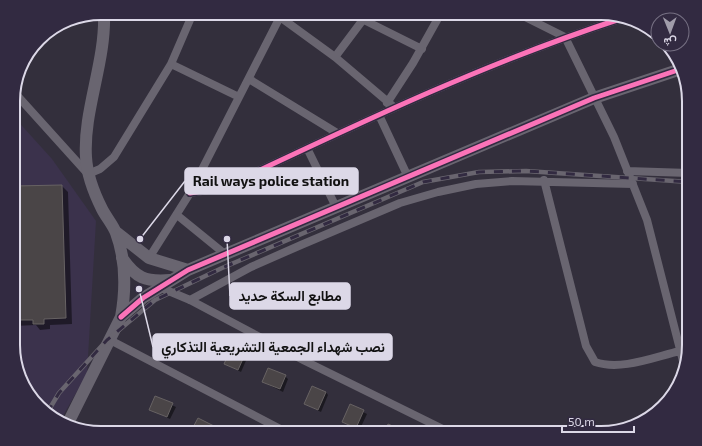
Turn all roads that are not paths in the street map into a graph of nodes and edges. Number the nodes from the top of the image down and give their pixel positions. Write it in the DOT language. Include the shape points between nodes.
graph roads {
  1 [pos="104,20"];
  2 [pos="190,20"];
  3 [pos="278,20"];
  4 [pos="287,20"];
  5 [pos="363,20"];
  6 [pos="373,20"];
  7 [pos="437,20"];
  8 [pos="531,20"];
  9 [pos="613,21"];
  10 [pos="565,37"];
  11 [pos="422,49"];
  12 [pos="335,57"];
  13 [pos="171,64"];
  14 [pos="676,71"];
  15 [pos="249,79"];
  16 [pos="239,97"];
  17 [pos="594,98"];
  18 [pos="20,99"];
  19 [pos="391,105"];
  20 [pos="379,115"];
  21 [pos="337,133"];
  22 [pos="308,148"];
  23 [pos="628,171"];
  24 [pos="682,173"];
  25 [pos="88,174"];
  26 [pos="408,177"];
  27 [pos="544,180"];
  28 [pos="633,184"];
  29 [pos="190,193"];
  30 [pos="336,207"];
  31 [pos="177,215"];
  32 [pos="116,232"];
  33 [pos="225,254"];
  34 [pos="121,257"];
  35 [pos="149,258"];
  36 [pos="188,270"];
  37 [pos="170,280"];
  38 [pos="159,287"];
  39 [pos="190,300"];
  40 [pos="121,317"];
  41 [pos="110,340"];
  42 [pos="680,351"];
  43 [pos="681,355"];
  44 [pos="70,420"];
  45 [pos="275,426"];
  46 [pos="437,426"];
  1 -- 25 [label="street" via="104,39 88,130"];
  2 -- 13 [label="street"];
  3 -- 15 [label="street"];
  4 -- 12 [label="street"];
  5 -- 12 [label="street"];
  6 -- 11 [label="street"];
  7 -- 11 [label="street"];
  8 -- 10 [label="street"];
  9 -- 10 [label="street"];
  10 -- 17 [label="street"];
  10 -- 19 [label="street"];
  11 -- 19 [label="street"];
  12 -- 19 [label="street"];
  13 -- 16 [label="street"];
  13 -- 25 [label="street" via="114,157 100,169"];
  14 -- 17 [label="street"];
  15 -- 16 [label="street"];
  15 -- 21 [label="street"];
  16 -- 29 [label="street"];
  17 -- 23 [label="street"];
  17 -- 26 [label="street"];
  18 -- 25 [label="street"];
  19 -- 20 [label="street"];
  20 -- 21 [label="street"];
  20 -- 26 [label="street"];
  21 -- 22 [label="street"];
  22 -- 29 [label="street" via="239,180 213,189"];
  22 -- 30 [label="street"];
  23 -- 24 [label="street"];
  23 -- 28 [label="street"];
  25 -- 32 [label="street" via="92,189"];
  26 -- 30 [label="street"];
  27 -- 28 [label="street"];
  27 -- 39 [label="street" via="476,184 400,203 251,267"];
  27 -- 42 [label="street" via="586,346 595,362 606,366 623,364"];
  28 -- 42 [label="street" via="647,220"];
  29 -- 31 [label="street"];
  30 -- 33 [label="street"];
  31 -- 33 [label="street"];
  31 -- 35 [label="street"];
  32 -- 34 [label="street"];
  32 -- 35 [label="street"];
  33 -- 36 [label="street"];
  34 -- 37 [label="street" via="137,276 155,281"];
  34 -- 40 [label="street" via="125,278"];
  35 -- 36 [label="street"];
  36 -- 37 [label="street"];
  37 -- 38 [label="street"];
  38 -- 39 [label="street"];
  38 -- 40 [label="street"];
  39 -- 46 [label="street" via="305,361"];
  40 -- 41 [label="street"];
  41 -- 44 [label="street"];
  41 -- 45 [label="street"];
  42 -- 43 [label="street"];
}
